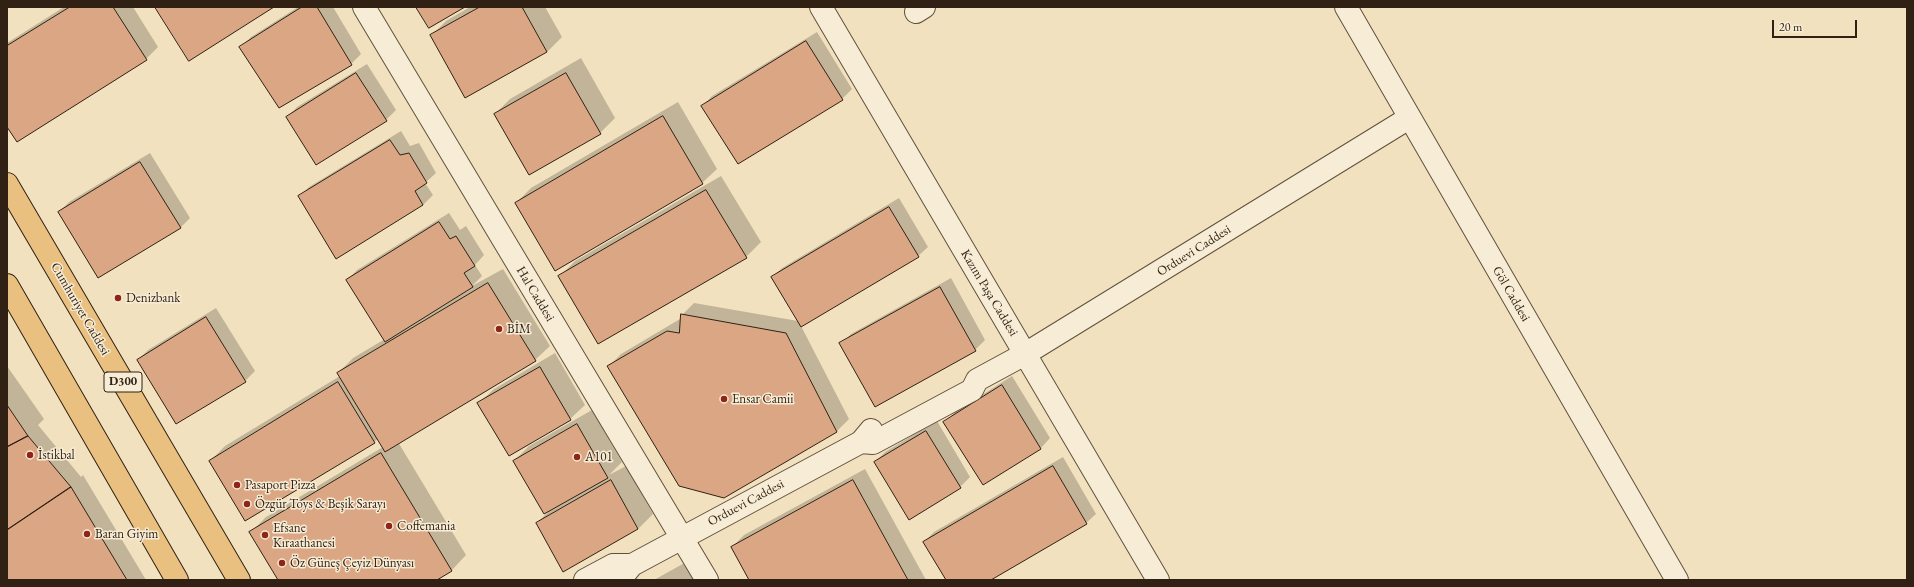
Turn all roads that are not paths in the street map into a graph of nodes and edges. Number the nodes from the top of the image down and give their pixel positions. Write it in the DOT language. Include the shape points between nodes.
graph roads {
  1 [pos="364,7"];
  2 [pos="820,7"];
  3 [pos="1346,7"];
  4 [pos="1409,118"];
  5 [pos="7,184"];
  6 [pos="7,285"];
  7 [pos="1025,354"];
  8 [pos="681,538"];
  9 [pos="626,572"];
  10 [pos="177,580"];
  11 [pos="238,580"];
  12 [pos="585,580"];
  13 [pos="707,580"];
  14 [pos="1158,580"];
  15 [pos="1677,580"];
  1 -- 8 [label="street, Hal Caddesi"];
  2 -- 7 [label="street, Kazım Paşa Caddesi"];
  3 -- 4 [label="street, Göl Caddesi"];
  4 -- 7 [label="street, Orduevi Caddesi"];
  4 -- 15 [label="street, Göl Caddesi"];
  5 -- 11 [label="highway, Cumhuriyet Caddesi / D300"];
  6 -- 10 [label="highway"];
  7 -- 8 [label="street, Orduevi Caddesi" via="978,380 967,378 869,432 861,442"];
  7 -- 14 [label="street, Kazım Paşa Caddesi"];
  8 -- 9 [label="street, Orduevi Caddesi"];
  8 -- 13 [label="street, Hal Caddesi"];
  9 -- 12 [label="street, Orduevi Caddesi" via="612,565"];
}
